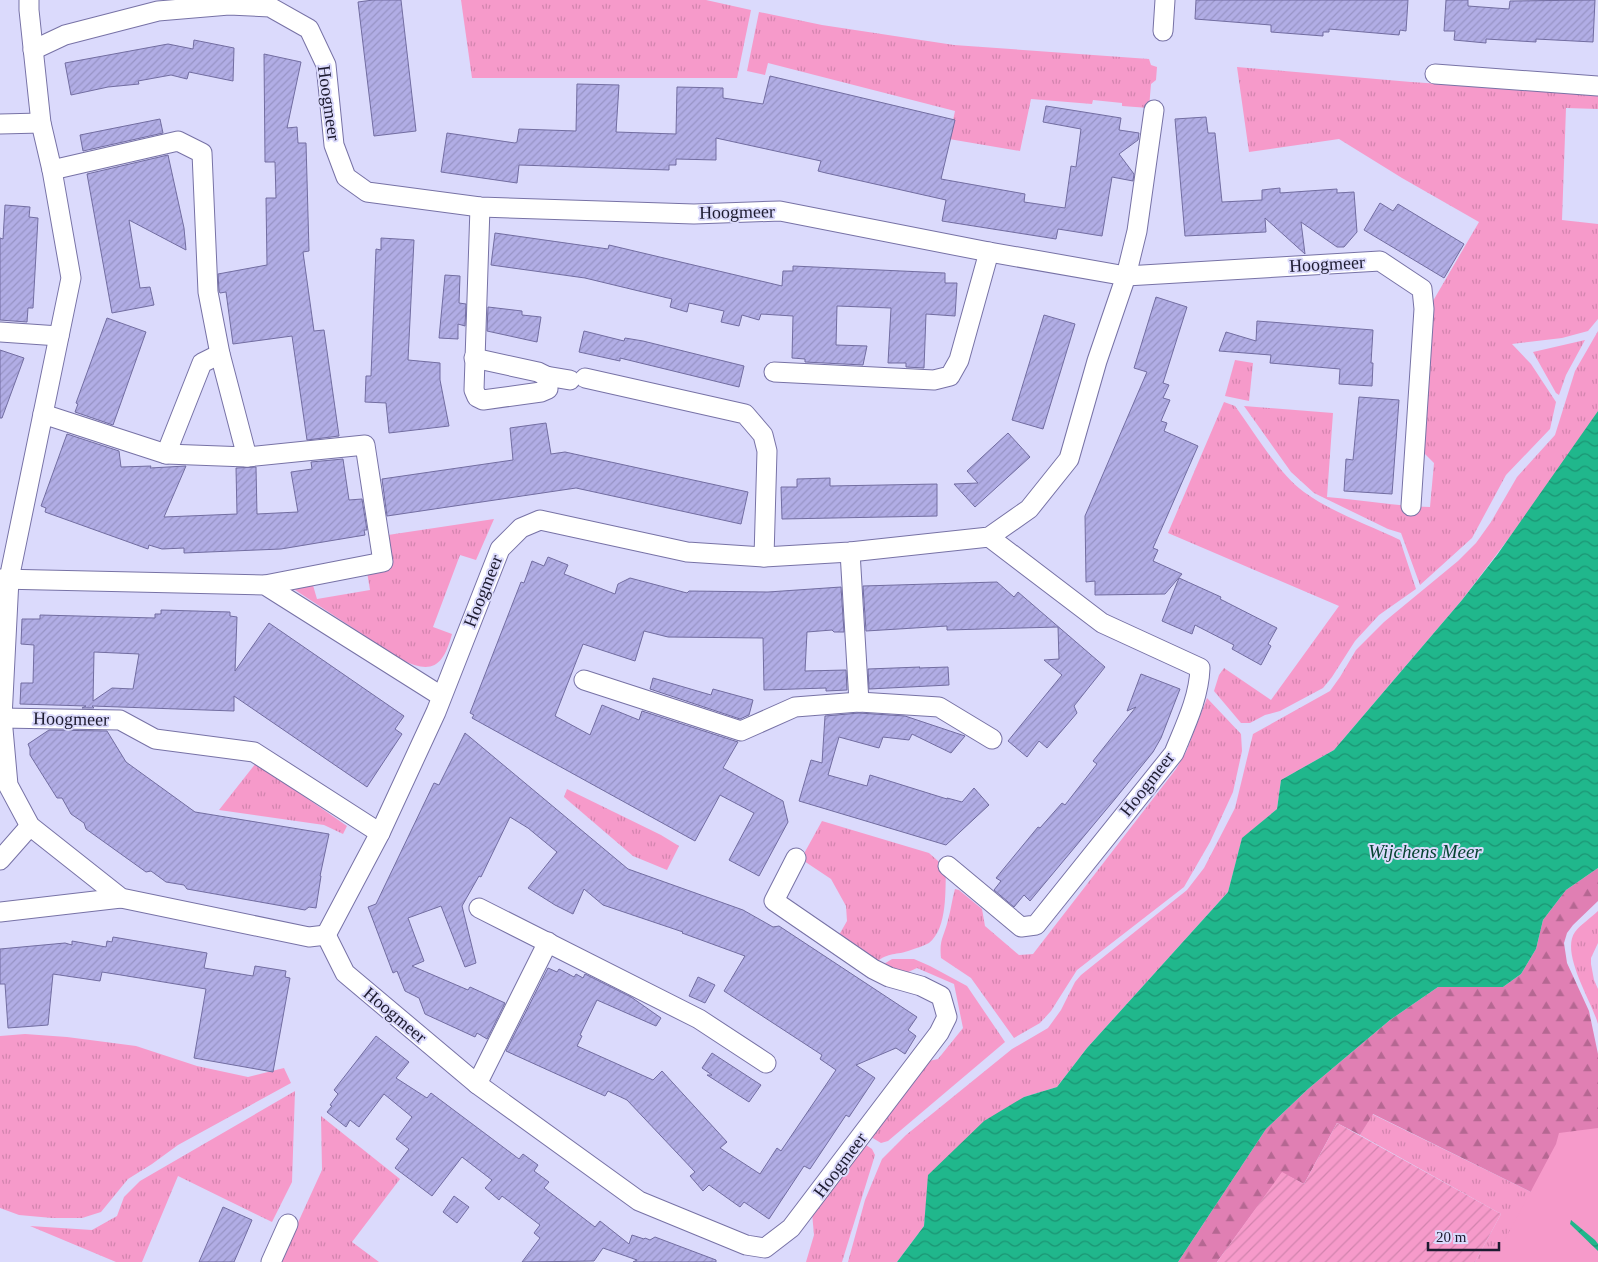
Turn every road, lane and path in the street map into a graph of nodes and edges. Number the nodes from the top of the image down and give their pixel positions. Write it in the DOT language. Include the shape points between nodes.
graph roads {
  1 [pos="29,0"];
  2 [pos="1165,0"];
  3 [pos="1164,31"];
  4 [pos="33,50"];
  5 [pos="1435,74"];
  6 [pos="1598,86"];
  7 [pos="1154,110"];
  8 [pos="41,122"];
  9 [pos="0,124"];
  10 [pos="52,170"];
  11 [pos="480,207"];
  12 [pos="989,252"];
  13 [pos="1126,276"];
  14 [pos="0,332"];
  15 [pos="59,336"];
  16 [pos="220,354"];
  17 [pos="474,358"];
  18 [pos="774,372"];
  19 [pos="546,376"];
  20 [pos="43,414"];
  21 [pos="166,454"];
  22 [pos="248,457"];
  23 [pos="1410,506"];
  24 [pos="989,537"];
  25 [pos="850,552"];
  26 [pos="764,557"];
  27 [pos="4,579"];
  28 [pos="265,585"];
  29 [pos="584,680"];
  30 [pos="441,696"];
  31 [pos="859,702"];
  32 [pos="1,718"];
  33 [pos="992,739"];
  34 [pos="30,826"];
  35 [pos="380,833"];
  36 [pos="796,858"];
  37 [pos="0,860"];
  38 [pos="948,866"];
  39 [pos="121,898"];
  40 [pos="479,908"];
  41 [pos="0,912"];
  42 [pos="326,935"];
  43 [pos="548,942"];
  44 [pos="766,1063"];
  45 [pos="477,1084"];
  46 [pos="288,1224"];
  47 [pos="271,1262"];
  1 -- 4 [label="street"];
  2 -- 3 [label="street"];
  4 -- 8 [label="street"];
  4 -- 11 [label="street, Hoogmeer" via="72,32 158,11 228,5 270,7 309,29 326,65 334,145 346,177 367,192"];
  5 -- 6 [label="street"];
  7 -- 13 [label="street, Hoogmeer" via="1137,231"];
  8 -- 9 [label="street"];
  8 -- 10 [label="street"];
  10 -- 15 [label="street" via="71,278"];
  10 -- 16 [label="street" via="178,141 202,153 208,292"];
  11 -- 12 [label="street, Hoogmeer" via="694,214 780,210"];
  11 -- 17 [label="street"];
  12 -- 13 [label="street, Hoogmeer"];
  12 -- 18 [label="street" via="959,360 950,376 934,380"];
  13 -- 23 [label="street, Hoogmeer" via="1380,261 1422,289 1424,309"];
  13 -- 24 [label="street, Hoogmeer" via="1069,459 1029,509"];
  14 -- 15 [label="street"];
  15 -- 20 [label="street"];
  16 -- 21 [label="street" via="202,363"];
  16 -- 22 [label="street"];
  17 -- 19 [label="street"];
  17 -- 19 [label="street" via="474,390 483,400 541,392 548,389"];
  19 -- 26 [label="street" via="578,379 745,414 763,436 767,451"];
  20 -- 21 [label="street"];
  20 -- 27 [label="street"];
  21 -- 22 [label="street"];
  22 -- 28 [label="street" via="365,445 383,562"];
  24 -- 25 [label="street, Hoogmeer"];
  24 -- 38 [label="street, Hoogmeer" via="1102,623 1200,668 1199,686 1174,753 1036,925 1021,927"];
  25 -- 26 [label="street, Hoogmeer"];
  25 -- 31 [label="street"];
  26 -- 30 [label="street, Hoogmeer" via="687,552 540,520 521,528 500,549"];
  27 -- 28 [label="street"];
  27 -- 32 [label="street"];
  28 -- 30 [label="street"];
  29 -- 31 [label="street" via="741,731 795,707"];
  30 -- 35 [label="street, Hoogmeer"];
  31 -- 33 [label="street" via="940,708"];
  32 -- 34 [label="street" via="8,785"];
  32 -- 35 [label="street, Hoogmeer" via="120,720 155,740 254,752"];
  34 -- 37 [label="street"];
  34 -- 39 [label="street"];
  35 -- 42 [label="street, Hoogmeer"];
  36 -- 45 [label="street, Hoogmeer" via="774,901 873,969 940,996 947,1018 940,1033 791,1228 764,1248 746,1245 639,1201"];
  39 -- 41 [label="street"];
  39 -- 42 [label="street" via="309,937"];
  40 -- 43 [label="street"];
  42 -- 45 [label="street, Hoogmeer" via="345,973"];
  43 -- 44 [label="street" via="699,1019"];
  43 -- 45 [label="street"];
  46 -- 47 [label="street"];
}
